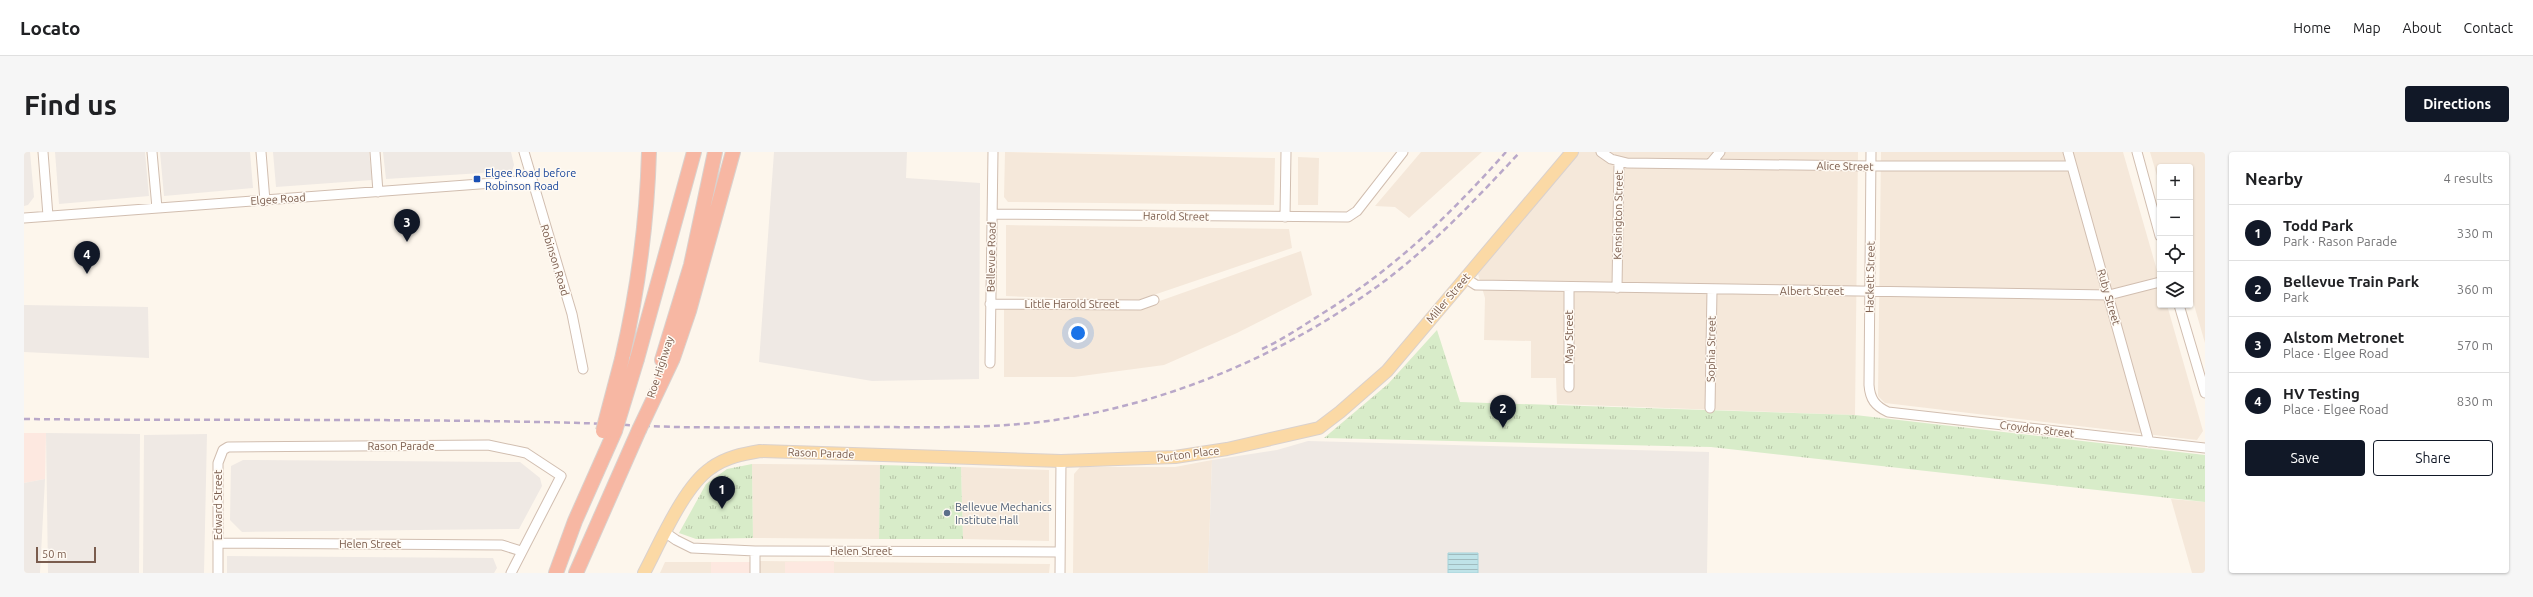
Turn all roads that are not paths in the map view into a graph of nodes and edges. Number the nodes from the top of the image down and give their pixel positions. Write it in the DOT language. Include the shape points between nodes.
graph roads {
  1 [pos="43,152"];
  2 [pos="152,152"];
  3 [pos="261,152"];
  4 [pos="375,152"];
  5 [pos="524,152"];
  6 [pos="649,152"];
  7 [pos="683,152"];
  8 [pos="694,152"];
  9 [pos="715,152"];
  10 [pos="733,152"];
  11 [pos="993,152"];
  12 [pos="1286,152"];
  13 [pos="1403,152"];
  14 [pos="1572,152"];
  15 [pos="1601,152"];
  16 [pos="1720,152"];
  17 [pos="1871,152"];
  18 [pos="2068,152"];
  19 [pos="2137,152"];
  20 [pos="1619,162"];
  21 [pos="1710,164"];
  22 [pos="1871,166"];
  23 [pos="2071,166"];
  24 [pos="532,180"];
  25 [pos="378,192"];
  26 [pos="265,200"];
  27 [pos="677,207"];
  28 [pos="157,208"];
  29 [pos="992,214"];
  30 [pos="48,216"];
  31 [pos="1285,217"];
  32 [pos="24,218"];
  33 [pos="2157,225"];
  34 [pos="1465,278"];
  35 [pos="2157,283"];
  36 [pos="1570,287"];
  37 [pos="1617,288"];
  38 [pos="1712,290"];
  39 [pos="1869,291"];
  40 [pos="2109,295"];
  41 [pos="1154,300"];
  42 [pos="990,304"];
  43 [pos="2180,308"];
  44 [pos="668,359"];
  45 [pos="990,363"];
  46 [pos="583,369"];
  47 [pos="1569,387"];
  48 [pos="2205,393"];
  49 [pos="1873,401"];
  50 [pos="1710,408"];
  51 [pos="1313,430"];
  52 [pos="609,431"];
  53 [pos="2149,442"];
  54 [pos="234,446"];
  55 [pos="2205,448"];
  56 [pos="1060,461"];
  57 [pos="666,532"];
  58 [pos="218,543"];
  59 [pos="521,551"];
  60 [pos="756,551"];
  61 [pos="1060,552"];
  62 [pos="218,573"];
  63 [pos="511,573"];
  64 [pos="556,573"];
  65 [pos="576,573"];
  66 [pos="644,573"];
  67 [pos="755,573"];
  68 [pos="1060,573"];
  1 -- 30 [label="street"];
  2 -- 28 [label="street"];
  3 -- 26 [label="street"];
  4 -- 25 [label="street"];
  5 -- 24 [label="street, Robinson Road"];
  6 -- 52 [label="highway, bridge" via="646,225 641,263"];
  7 -- 27 [label="highway"];
  8 -- 27 [label="highway"];
  9 -- 44 [label="highway, Roe Highway"];
  10 -- 44 [label="highway" via="698,281"];
  11 -- 29 [label="street, Bellevue Road"];
  12 -- 31 [label="street"];
  13 -- 31 [label="street, Harold Street" via="1357,211 1348,217"];
  14 -- 34 [label="main road, Miller Street"];
  15 -- 20 [label="street, Kensington Street"];
  16 -- 21 [label="street"];
  17 -- 22 [label="street, Hackett Street"];
  18 -- 23 [label="street, Ruby Street"];
  19 -- 33 [label="street"];
  20 -- 21 [label="street, Alice Street"];
  20 -- 37 [label="street, Kensington Street"];
  21 -- 22 [label="street, Alice Street"];
  22 -- 23 [label="street, Alice Street"];
  22 -- 39 [label="street, Hackett Street"];
  23 -- 40 [label="street, Ruby Street"];
  24 -- 25 [label="street, Elgee Road"];
  24 -- 46 [label="street, Robinson Road" via="572,314"];
  25 -- 26 [label="street, Elgee Road"];
  26 -- 28 [label="street, Elgee Road"];
  27 -- 52 [label="highway, bridge" via="664,265 637,359"];
  28 -- 30 [label="street, Elgee Road"];
  29 -- 31 [label="street, Harold Street"];
  29 -- 42 [label="street, Bellevue Road"];
  30 -- 32 [label="street, Elgee Road"];
  34 -- 36 [label="street, Albert Street" via="1476,286"];
  34 -- 51 [label="main road, Miller Street" via="1387,371 1324,425"];
  35 -- 40 [label="street, Albert Street"];
  36 -- 37 [label="street, Albert Street"];
  36 -- 47 [label="street, May Street"];
  37 -- 38 [label="street, Albert Street"];
  38 -- 39 [label="street, Albert Street"];
  38 -- 50 [label="street, Sophia Street"];
  39 -- 40 [label="street, Albert Street"];
  39 -- 49 [label="street, Hackett Street" via="1869,385"];
  40 -- 53 [label="street, Ruby Street"];
  41 -- 42 [label="street, Little Harold Street" via="1140,305"];
  42 -- 45 [label="street, Bellevue Road"];
  43 -- 48 [label="street"];
  44 -- 65 [label="highway, Roe Highway, bridge"];
  49 -- 53 [label="street, Croydon Street" via="1888,412"];
  51 -- 56 [label="main road, Purton Place" via="1227,449 1175,457"];
  52 -- 64 [label="highway"];
  53 -- 55 [label="street, Croydon Street"];
  54 -- 58 [label="street, Edward Street" via="223,450 218,463"];
  54 -- 59 [label="street, Rason Parade" via="488,445 526,453 561,476"];
  56 -- 57 [label="main road, Rason Parade" via="760,451 726,459 710,468 693,485"];
  56 -- 61 [label="street"];
  57 -- 60 [label="street, Helen Street" via="692,548"];
  57 -- 66 [label="main road, Rason Parade"];
  58 -- 59 [label="street, Helen Street" via="502,545"];
  58 -- 62 [label="street, Edward Street"];
  59 -- 63 [label="street"];
  60 -- 61 [label="street, Helen Street"];
  60 -- 67 [label="street"];
  61 -- 68 [label="street"];
}
